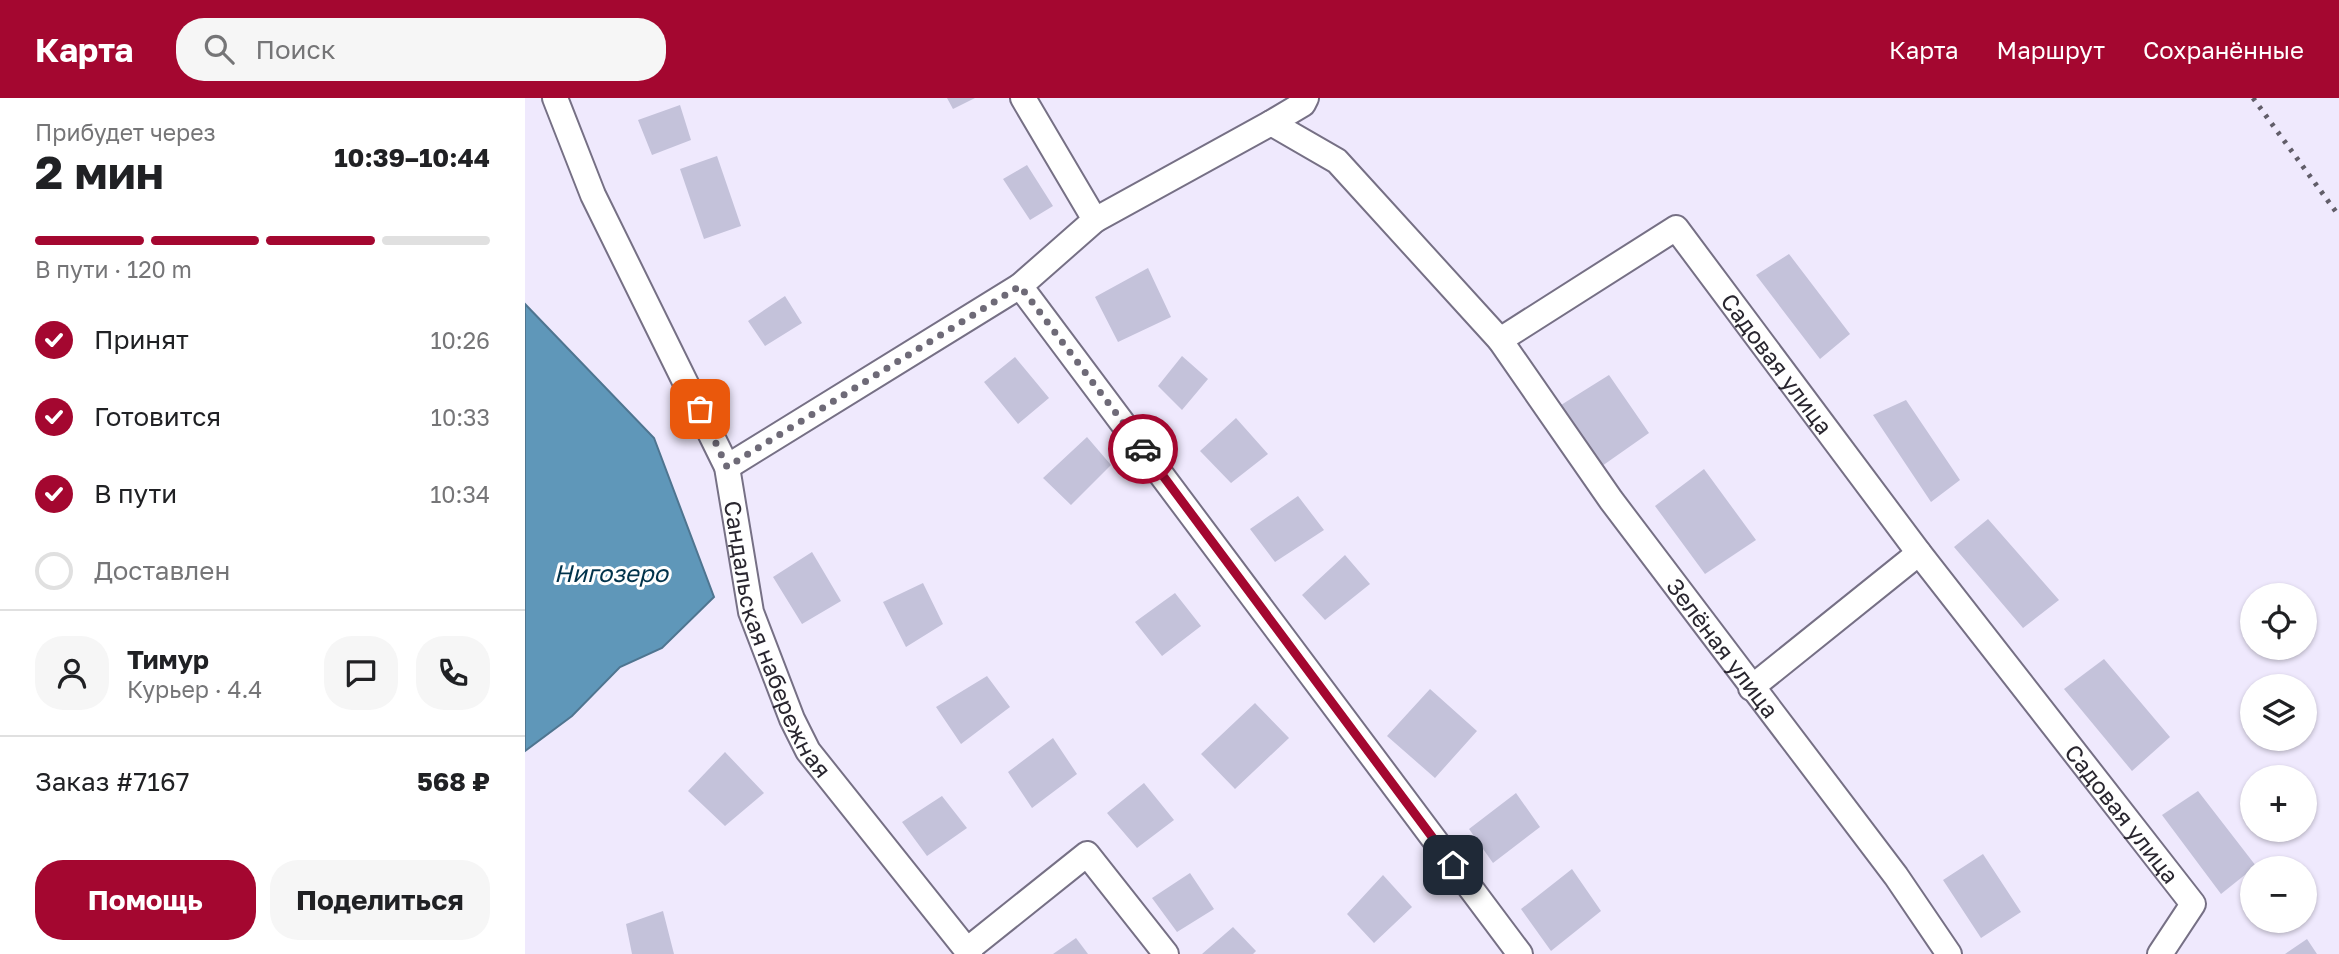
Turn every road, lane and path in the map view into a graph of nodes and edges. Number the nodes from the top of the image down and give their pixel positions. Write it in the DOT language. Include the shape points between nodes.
graph roads {
  1 [pos="555,98"];
  2 [pos="1023,98"];
  3 [pos="1307,100"];
  4 [pos="1271,123"];
  5 [pos="1095,220"];
  6 [pos="1020,286"];
  7 [pos="1500,340"];
  8 [pos="727,467"];
  9 [pos="1919,553"];
  10 [pos="1751,688"];
  11 [pos="968,952"];
  12 [pos="1166,954"];
  13 [pos="1520,954"];
  14 [pos="1949,954"];
  15 [pos="2160,954"];
  1 -- 8 [label="street, Сандальская набережная" via="593,195"];
  2 -- 5 [label="street"];
  3 -- 4 [label="street"];
  4 -- 5 [label="street"];
  4 -- 7 [label="street" via="1337,161"];
  5 -- 6 [label="street"];
  6 -- 8 [label="street"];
  6 -- 13 [label="street"];
  7 -- 9 [label="street, Садовая улица" via="1676,228"];
  7 -- 10 [label="street, Зелёная улица" via="1611,500"];
  8 -- 11 [label="street, Сандальская набережная" via="751,612 792,719 808,751"];
  9 -- 10 [label="street"];
  9 -- 15 [label="street, Садовая улица" via="2193,904"];
  10 -- 14 [label="street, Зелёная улица" via="1896,876"];
  11 -- 12 [label="street" via="1087,853"];
}
